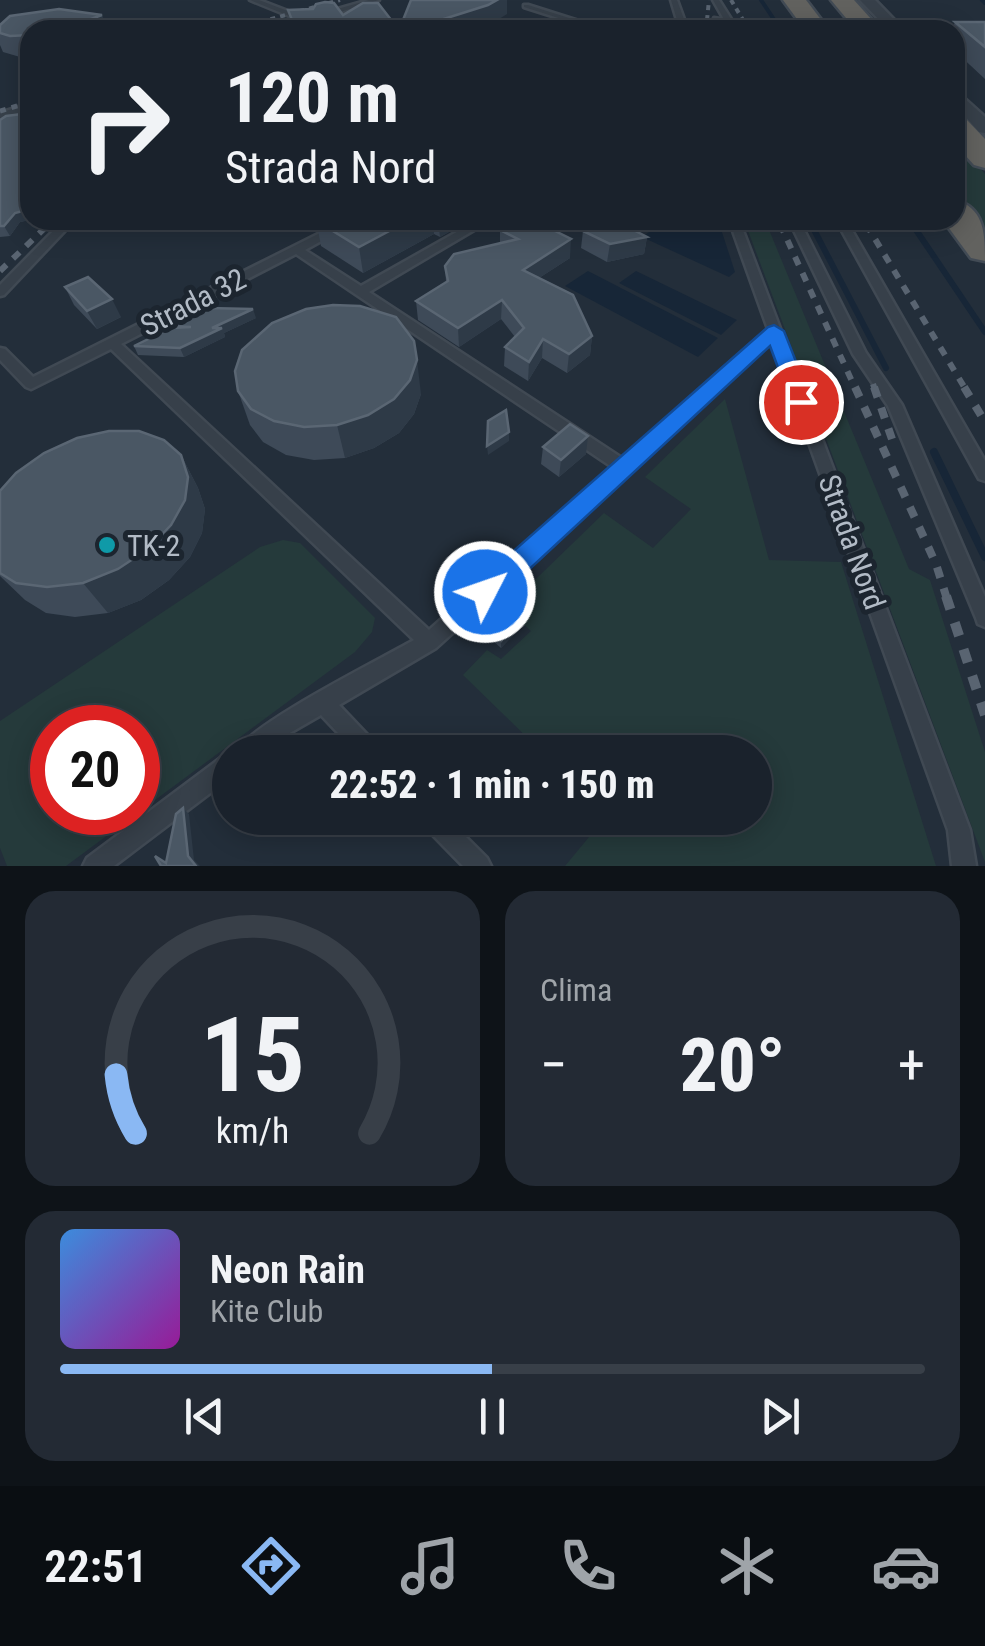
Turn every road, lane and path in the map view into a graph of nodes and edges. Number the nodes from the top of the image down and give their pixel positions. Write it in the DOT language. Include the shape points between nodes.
graph roads {
  1 [pos="254,0"];
  2 [pos="376,0"];
  3 [pos="842,0"];
  4 [pos="868,0"];
  5 [pos="526,6"];
  6 [pos="305,20"];
  7 [pos="571,20"];
  8 [pos="860,20"];
  9 [pos="887,20"];
  10 [pos="965,105"];
  11 [pos="985,128"];
  12 [pos="965,136"];
  13 [pos="985,158"];
  14 [pos="965,224"];
  15 [pos="60,230"];
  16 [pos="334,230"];
  17 [pos="468,230"];
  18 [pos="738,230"];
  19 [pos="799,230"];
  20 [pos="847,230"];
  21 [pos="296,249"];
  22 [pos="985,250"];
  23 [pos="0,292"];
  24 [pos="360,292"];
  25 [pos="774,331"];
  26 [pos="113,344"];
  27 [pos="0,352"];
  28 [pos="626,468"];
  29 [pos="985,475"];
  30 [pos="985,618"];
  31 [pos="429,642"];
  32 [pos="322,703"];
  33 [pos="273,735"];
  34 [pos="353,735"];
  35 [pos="212,778"];
  36 [pos="448,835"];
  37 [pos="95,866"];
  38 [pos="478,866"];
  39 [pos="964,866"];
  1 -- 6 [label="lane"];
  2 -- 6 [label="lane"];
  3 -- 8 [label="highway"];
  4 -- 9 [label="street"];
  5 -- 7 [label="lane"];
  10 -- 11 [label="street"];
  12 -- 13 [label="highway"];
  14 -- 22 [label="highway"];
  15 -- 23 [label="lane"];
  16 -- 21 [label="lane, Strada 32"];
  17 -- 24 [label="lane"];
  18 -- 25 [label="lane, Strada Nord"];
  19 -- 30 [label="lane" via="860,354 895,405"];
  20 -- 29 [label="lane"];
  21 -- 24 [label="lane"];
  21 -- 26 [label="lane, Strada 32"];
  24 -- 28 [label="lane"];
  25 -- 28 [label="lane"];
  25 -- 39 [label="lane, Strada Nord" via="959,830"];
  26 -- 27 [label="lane, Strada 32" via="31,384"];
  26 -- 31 [label="lane"];
  28 -- 31 [label="lane"];
  31 -- 32 [label="lane"];
  32 -- 33 [label="lane"];
  32 -- 34 [label="lane"];
  35 -- 37 [label="lane"];
  36 -- 38 [label="lane"];
}
